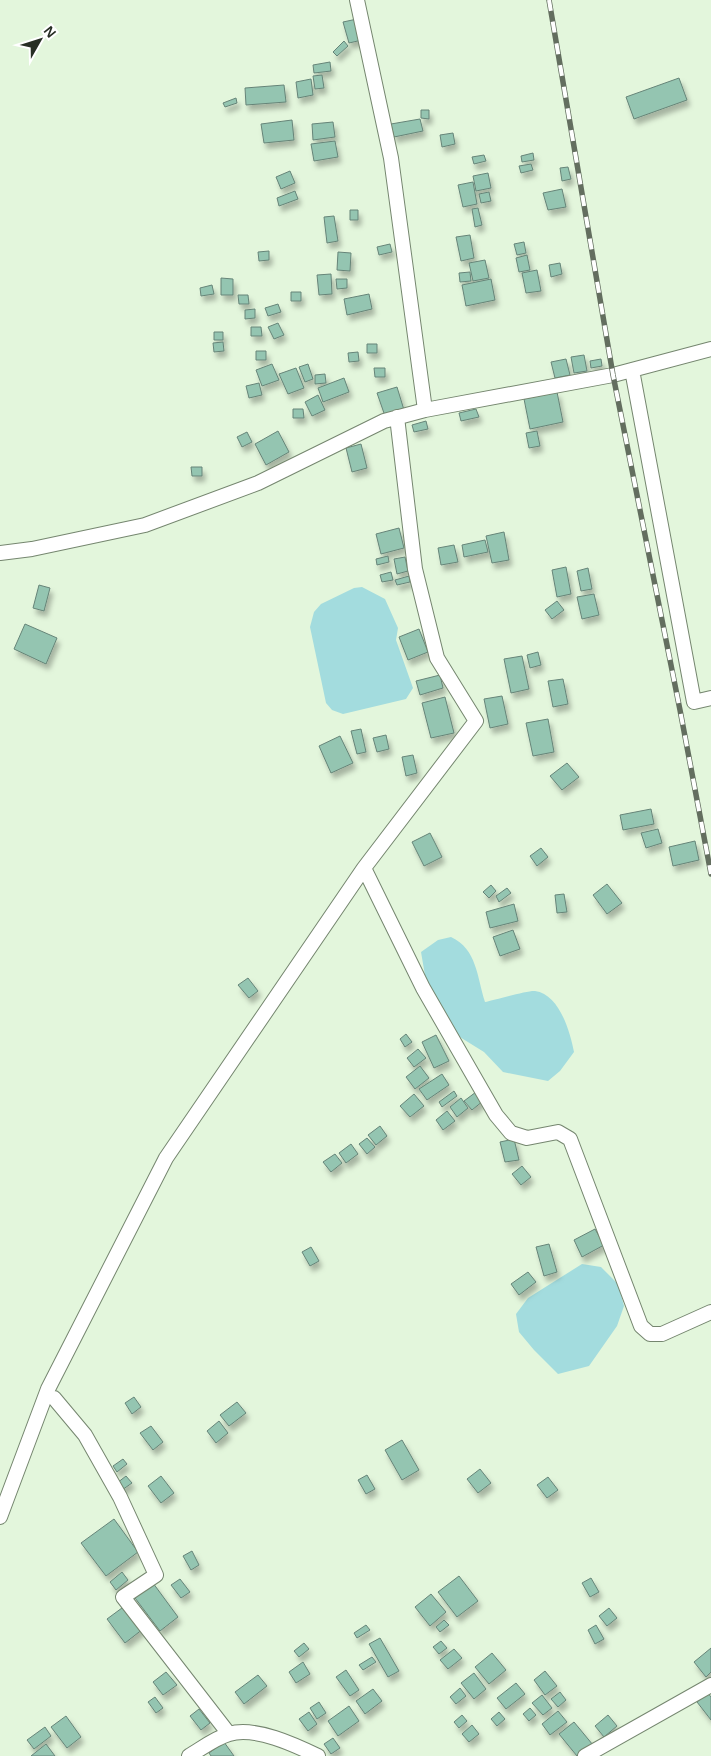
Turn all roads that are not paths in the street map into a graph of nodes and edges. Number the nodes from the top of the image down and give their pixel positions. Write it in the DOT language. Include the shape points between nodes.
graph roads {
  1 [pos="357,0"];
  2 [pos="711,349"];
  3 [pos="632,370"];
  4 [pos="424,410"];
  5 [pos="397,417"];
  6 [pos="0,553"];
  7 [pos="711,698"];
  8 [pos="364,868"];
  9 [pos="711,1312"];
  10 [pos="54,1398"];
  11 [pos="0,1517"];
  12 [pos="711,1685"];
  13 [pos="229,1734"];
  14 [pos="189,1756"];
  15 [pos="318,1756"];
  16 [pos="585,1756"];
  1 -- 4 [label="street" via="391,158"];
  2 -- 3 [label="street"];
  3 -- 4 [label="street"];
  3 -- 7 [label="street" via="694,702"];
  4 -- 5 [label="street"];
  5 -- 6 [label="street" via="384,420 258,483 145,525"];
  5 -- 8 [label="street" via="415,569 437,658 476,721"];
  8 -- 9 [label="street" via="423,988 496,1115 512,1133 527,1138 558,1132 570,1138 641,1326 650,1334 662,1334"];
  8 -- 11 [label="street" via="166,1158 48,1389"];
  10 -- 13 [label="street" via="85,1435 120,1497 156,1575 123,1597"];
  12 -- 16 [label="street"];
  13 -- 14 [label="street"];
  13 -- 15 [label="street" via="249,1732 297,1746"];
}
